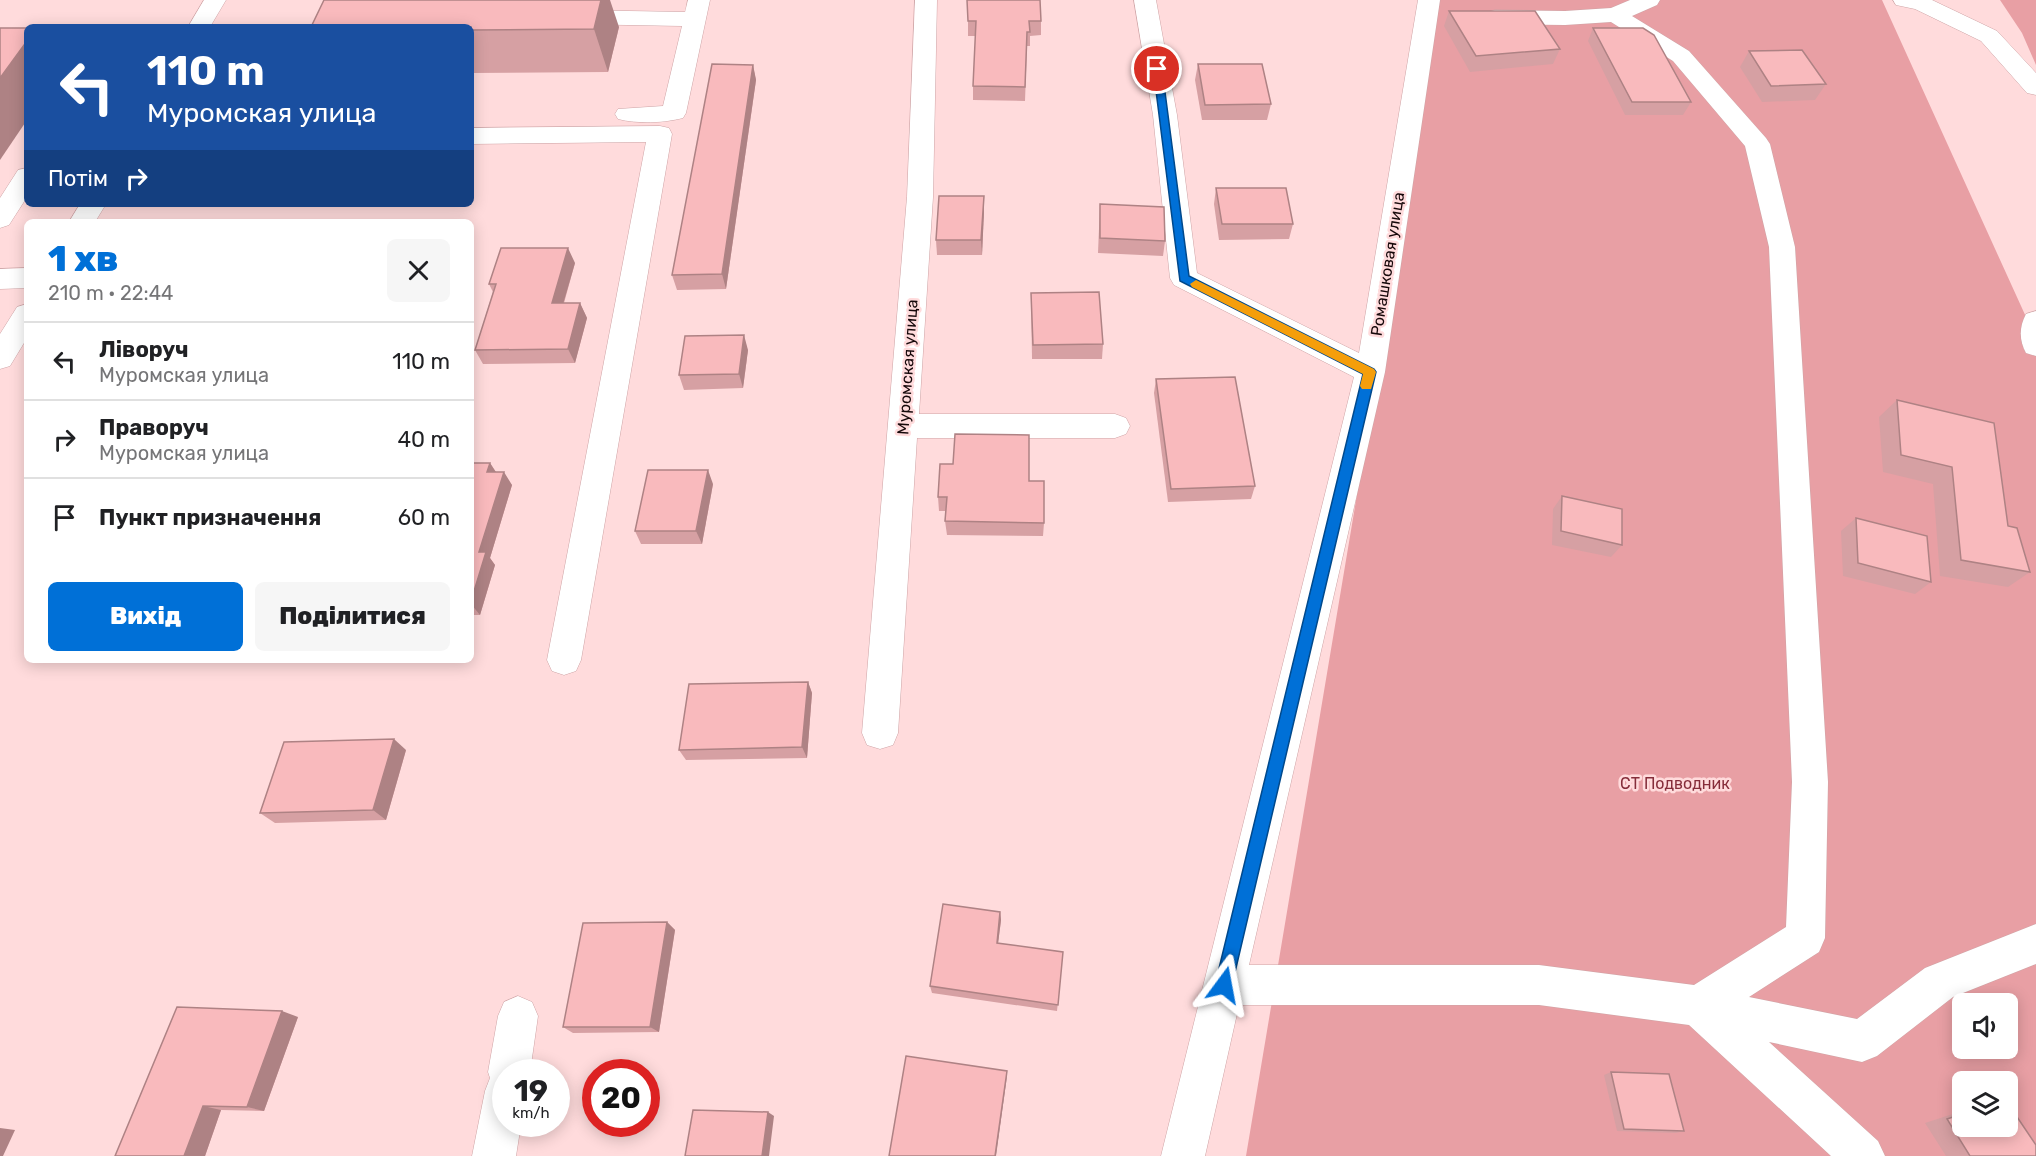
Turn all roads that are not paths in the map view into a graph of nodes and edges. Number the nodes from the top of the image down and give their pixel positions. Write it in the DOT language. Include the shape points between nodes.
graph roads {
  1 [pos="215,0"];
  2 [pos="926,0"];
  3 [pos="1145,0"];
  4 [pos="1649,0"];
  5 [pos="1904,0"];
  6 [pos="697,9"];
  7 [pos="1435,11"];
  8 [pos="1615,15"];
  9 [pos="556,17"];
  10 [pos="1473,17"];
  11 [pos="201,24"];
  12 [pos="2036,88"];
  13 [pos="474,114"];
  14 [pos="474,136"];
  15 [pos="24,177"];
  16 [pos="0,178"];
  17 [pos="24,182"];
  18 [pos="0,219"];
  19 [pos="24,278"];
  20 [pos="0,279"];
  21 [pos="24,318"];
  22 [pos="2036,321"];
  23 [pos="2036,345"];
  24 [pos="3,347"];
  25 [pos="1370,372"];
  26 [pos="903,426"];
  27 [pos="1115,426"];
  28 [pos="564,660"];
  29 [pos="880,733"];
  30 [pos="2029,952"];
  31 [pos="1224,985"];
  32 [pos="1698,1006"];
  33 [pos="518,1016"];
  34 [pos="510,1059"];
  35 [pos="498,1137"];
  36 [pos="494,1156"];
  37 [pos="1183,1156"];
  38 [pos="1863,1156"];
  1 -- 11 [label="street"];
  2 -- 26 [label="street, Муромская улица" via="920,197"];
  3 -- 25 [label="street" via="1184,278"];
  4 -- 8 [label="street"];
  5 -- 12 [label="street" via="1922,4 1989,36"];
  6 -- 9 [label="street"];
  6 -- 13 [label="street" via="674,113"];
  7 -- 25 [label="street, Ромашковая улица"];
  8 -- 10 [label="street"];
  8 -- 32 [label="street" via="1681,56 1757,144 1782,247 1810,782 1805,938"];
  14 -- 28 [label="street" via="660,134"];
  15 -- 16 [label="street"];
  17 -- 18 [label="street"];
  19 -- 20 [label="street"];
  21 -- 24 [label="street"];
  22 -- 23 [label="street"];
  25 -- 31 [label="street, Ромашковая улица"];
  26 -- 27 [label="street"];
  26 -- 29 [label="street, Муромская улица"];
  30 -- 32 [label="street" via="1939,982 1862,1041"];
  31 -- 32 [label="street" via="1539,985"];
  31 -- 37 [label="street, Ромашковая улица"];
  32 -- 38 [label="street"];
  33 -- 34 [label="street"];
  35 -- 36 [label="street"];
}
